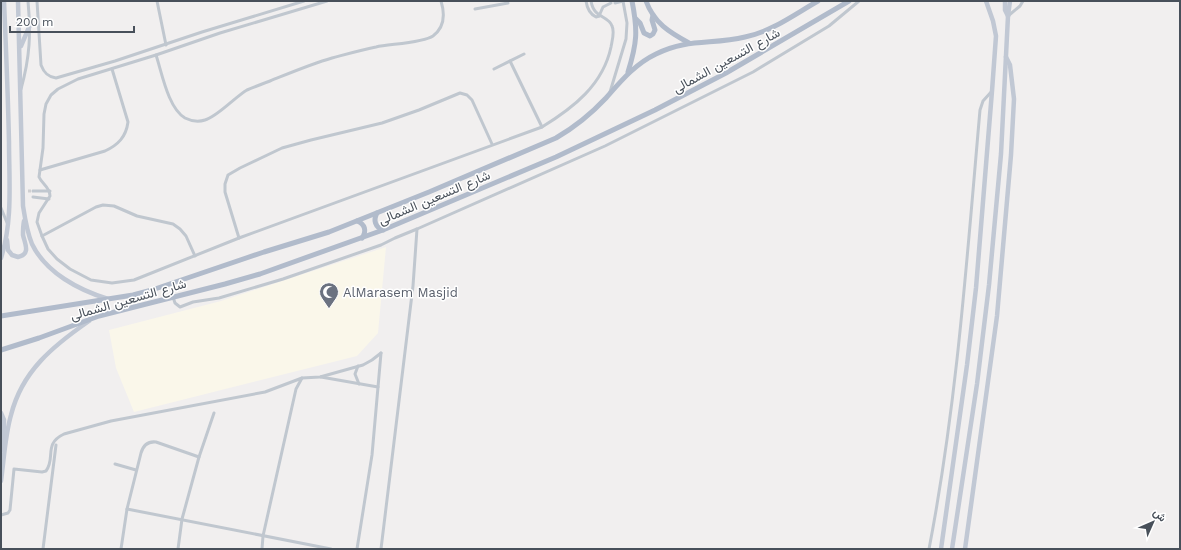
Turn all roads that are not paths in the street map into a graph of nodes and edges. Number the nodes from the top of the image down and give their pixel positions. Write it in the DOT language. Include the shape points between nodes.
graph roads {
  1 [pos="4,1"];
  2 [pos="18,1"];
  3 [pos="28,1"];
  4 [pos="37,1"];
  5 [pos="157,1"];
  6 [pos="304,1"];
  7 [pos="327,1"];
  8 [pos="441,1"];
  9 [pos="492,1"];
  10 [pos="586,1"];
  11 [pos="591,1"];
  12 [pos="623,1"];
  13 [pos="632,1"];
  14 [pos="646,1"];
  15 [pos="818,1"];
  16 [pos="849,1"];
  17 [pos="858,1"];
  18 [pos="986,1"];
  19 [pos="1005,1"];
  20 [pos="1010,1"];
  21 [pos="1023,1"];
  22 [pos="615,2"];
  23 [pos="508,3"];
  24 [pos="611,3"];
  25 [pos="493,6"];
  26 [pos="474,9"];
  27 [pos="653,15"];
  28 [pos="599,16"];
  29 [pos="1008,16"];
  30 [pos="636,19"];
  31 [pos="30,25"];
  32 [pos="689,43"];
  33 [pos="166,45"];
  34 [pos="20,47"];
  35 [pos="524,54"];
  36 [pos="156,56"];
  37 [pos="1006,57"];
  38 [pos="510,61"];
  39 [pos="112,69"];
  40 [pos="494,69"];
  41 [pos="1,70"];
  42 [pos="7,70"];
  43 [pos="628,73"];
  44 [pos="992,91"];
  45 [pos="20,92"];
  46 [pos="609,94"];
  47 [pos="542,127"];
  48 [pos="492,144"];
  49 [pos="40,170"];
  50 [pos="28,191"];
  51 [pos="33,191"];
  52 [pos="50,191"];
  53 [pos="24,196"];
  54 [pos="33,197"];
  55 [pos="49,200"];
  56 [pos="1,208"];
  57 [pos="377,213"];
  58 [pos="24,218"];
  59 [pos="357,221"];
  60 [pos="8,226"];
  61 [pos="417,229"];
  62 [pos="383,230"];
  63 [pos="7,234"];
  64 [pos="42,236"];
  65 [pos="239,238"];
  66 [pos="362,238"];
  67 [pos="195,256"];
  68 [pos="1,258"];
  69 [pos="173,297"];
  70 [pos="109,299"];
  71 [pos="1,316"];
  72 [pos="94,317"];
  73 [pos="1,350"];
  74 [pos="358,366"];
  75 [pos="320,377"];
  76 [pos="302,378"];
  77 [pos="359,384"];
  78 [pos="378,387"];
  79 [pos="1,413"];
  80 [pos="214,413"];
  81 [pos="56,445"];
  82 [pos="4,456"];
  83 [pos="200,457"];
  84 [pos="115,464"];
  85 [pos="136,470"];
  86 [pos="1,481"];
  87 [pos="128,509"];
  88 [pos="1,515"];
  89 [pos="182,519"];
  90 [pos="263,536"];
  91 [pos="44,549"];
  92 [pos="121,549"];
  93 [pos="178,549"];
  94 [pos="262,549"];
  95 [pos="332,549"];
  96 [pos="357,549"];
  97 [pos="381,549"];
  98 [pos="929,549"];
  99 [pos="941,549"];
  100 [pos="952,549"];
  101 [pos="965,549"];
  1 -- 42 [label="main road"];
  2 -- 34 [label="main road"];
  3 -- 31 [label="street"];
  4 -- 33 [label="street" via="41,65 45,73 52,77 61,77"];
  5 -- 33 [label="street"];
  6 -- 33 [label="street"];
  7 -- 36 [label="street" via="214,35"];
  8 -- 36 [label="street" via="444,21 432,37 422,41 356,51 300,69 247,91 207,120 192,121 185,118 172,104"];
  9 -- 25 [label="street"];
  10 -- 28 [label="street" via="592,14"];
  11 -- 28 [label="street"];
  12 -- 22 [label="street"];
  12 -- 46 [label="street" via="627,23 626,39"];
  13 -- 30 [label="main road"];
  14 -- 27 [label="main road"];
  15 -- 32 [label="main road, شارع التسعين الشمالى" via="769,29 748,37"];
  16 -- 62 [label="main road, شارع التسعين الشمالى" via="726,73 649,113 556,158"];
  17 -- 61 [label="street" via="829,26 746,75 605,146"];
  18 -- 44 [label="main road" via="996,36"];
  19 -- 29 [label="main road"];
  20 -- 29 [label="main road"];
  21 -- 29 [label="street"];
  23 -- 25 [label="street"];
  24 -- 28 [label="street" via="602,6"];
  25 -- 26 [label="street"];
  27 -- 30 [label="main road" via="655,30 650,36 644,34"];
  27 -- 32 [label="main road" via="666,30"];
  28 -- 47 [label="street" via="611,24 613,31 610,51 602,72 576,104"];
  29 -- 37 [label="main road"];
  30 -- 43 [label="main road" via="636,46"];
  31 -- 34 [label="main road"];
  31 -- 45 [label="street" via="27,71"];
  32 -- 43 [label="main road, شارع التسعين الشمالى" via="656,54"];
  34 -- 45 [label="main road"];
  35 -- 38 [label="street"];
  36 -- 39 [label="street"];
  37 -- 100 [label="main road" via="990,285"];
  37 -- 101 [label="main road" via="1010,65 1014,99 1011,155 997,316"];
  38 -- 40 [label="street"];
  38 -- 47 [label="street"];
  39 -- 49 [label="street" via="67,83 51,95 44,114"];
  39 -- 49 [label="street" via="128,122 122,140 106,151"];
  41 -- 42 [label="main road"];
  42 -- 60 [label="main road"];
  43 -- 46 [label="main road, شارع التسعين الشمالى"];
  44 -- 98 [label="street" via="983,101 980,110 951,410"];
  44 -- 99 [label="main road" via="972,318"];
  45 -- 53 [label="main road"];
  46 -- 57 [label="main road, شارع التسعين الشمالى" via="583,120 556,138"];
  47 -- 48 [label="street"];
  48 -- 65 [label="street"];
  48 -- 65 [label="street" via="472,100 460,93 382,123 282,148 228,175 225,192"];
  49 -- 52 [label="street" via="40,179"];
  50 -- 53 [label="street"];
  51 -- 52 [label="street"];
  52 -- 55 [label="street"];
  53 -- 58 [label="main road"];
  54 -- 55 [label="street"];
  55 -- 64 [label="street" via="39,212 37,222"];
  56 -- 60 [label="street"];
  57 -- 59 [label="main road, شارع التسعين الشمالى"];
  57 -- 62 [label="main road" via="375,222"];
  58 -- 63 [label="main road" via="23,231 27,249 24,255 16,257 10,254"];
  58 -- 70 [label="main road" via="33,246 52,270 80,288"];
  59 -- 66 [label="main road" via="365,228"];
  59 -- 70 [label="main road, شارع التسعين الشمالى" via="152,290"];
  60 -- 63 [label="main road"];
  61 -- 69 [label="street" via="283,279 219,298 180,307"];
  61 -- 97 [label="street" via="413,286"];
  62 -- 66 [label="main road, شارع التسعين الشمالى"];
  63 -- 68 [label="main road"];
  64 -- 67 [label="street" via="53,254 70,269 91,280 112,283 134,280"];
  64 -- 67 [label="street" via="96,207 111,206 145,218 173,224 186,236"];
  65 -- 67 [label="street"];
  66 -- 69 [label="main road, شارع التسعين الشمالى" via="224,284"];
  69 -- 72 [label="main road, شارع التسعين الشمالى"];
  70 -- 71 [label="main road, شارع التسعين الشمالى"];
  72 -- 73 [label="main road, شارع التسعين الشمالى"];
  72 -- 82 [label="main road" via="58,343 27,379 11,415"];
  74 -- 75 [label="street"];
  74 -- 77 [label="street" via="355,374"];
  74 -- 78 [label="street" via="368,363 381,352"];
  75 -- 76 [label="street"];
  75 -- 77 [label="street"];
  76 -- 88 [label="street" via="265,392 111,421 58,436 53,442 46,471 14,469 10,508 8,513"];
  76 -- 90 [label="street" via="296,389"];
  77 -- 78 [label="street"];
  78 -- 96 [label="street" via="372,455"];
  79 -- 82 [label="main road" via="4,420"];
  80 -- 83 [label="street"];
  81 -- 91 [label="street"];
  82 -- 86 [label="main road"];
  83 -- 85 [label="street" via="152,442 142,449"];
  83 -- 89 [label="street"];
  84 -- 85 [label="street"];
  85 -- 87 [label="street"];
  87 -- 89 [label="street"];
  87 -- 92 [label="street"];
  89 -- 90 [label="street"];
  89 -- 93 [label="street"];
  90 -- 94 [label="street"];
  90 -- 95 [label="street"];
}
